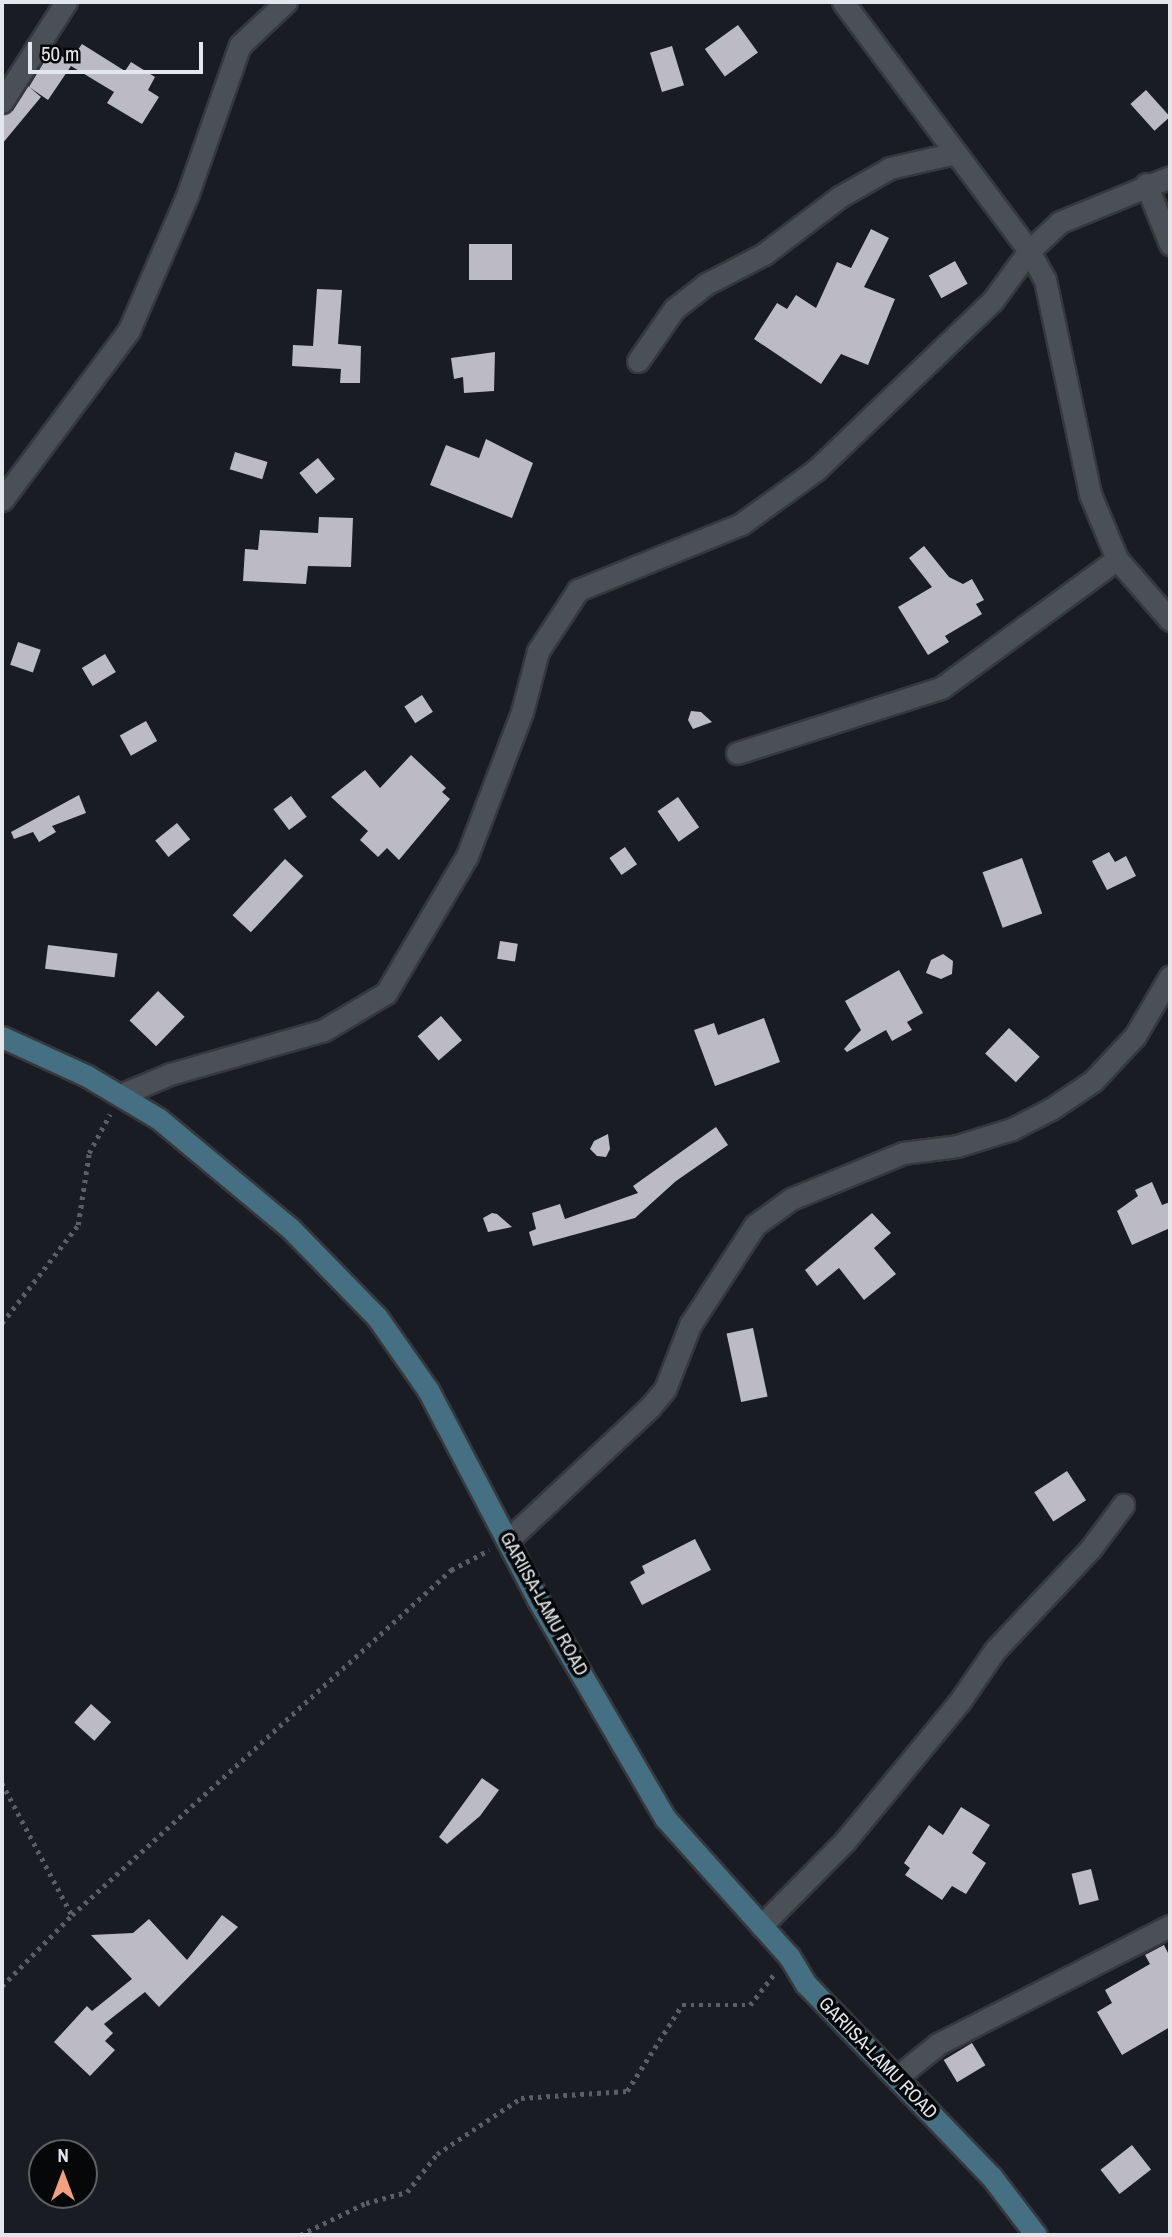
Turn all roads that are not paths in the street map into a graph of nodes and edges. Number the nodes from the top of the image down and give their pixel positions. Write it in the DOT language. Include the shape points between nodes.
graph roads {
  1 [pos="66,2"];
  2 [pos="286,2"];
  3 [pos="842,2"];
  4 [pos="2,102"];
  5 [pos="955,153"];
  6 [pos="1170,177"];
  7 [pos="1146,184"];
  8 [pos="1170,244"];
  9 [pos="1029,251"];
  10 [pos="638,360"];
  11 [pos="2,500"];
  12 [pos="1117,559"];
  13 [pos="1170,620"];
  14 [pos="737,753"];
  15 [pos="1170,976"];
  16 [pos="2,1037"];
  17 [pos="120,1095"];
  18 [pos="1123,1505"];
  19 [pos="508,1540"];
  20 [pos="761,1926"];
  21 [pos="1170,1926"];
  22 [pos="897,2077"];
  23 [pos="1036,2235"];
  1 -- 4 [label="street"];
  2 -- 11 [label="street" via="240,44 187,196 129,330"];
  3 -- 5 [label="street"];
  5 -- 9 [label="street"];
  5 -- 10 [label="street" via="890,167 841,196 764,254 706,284 674,309"];
  6 -- 7 [label="street"];
  7 -- 8 [label="street"];
  7 -- 9 [label="street" via="1059,222"];
  9 -- 12 [label="street" via="1045,281 1057,324 1090,494"];
  9 -- 17 [label="street" via="993,300 816,470 741,524 578,590 538,651 522,712 467,856 386,993 324,1030 170,1074"];
  12 -- 13 [label="street"];
  12 -- 14 [label="street" via="941,688"];
  15 -- 19 [label="street" via="1135,1036 1093,1082 1051,1109 1012,1129 957,1146 903,1153 791,1199 755,1225 690,1325 665,1388"];
  16 -- 17 [label="street, GARIISA-LAMU ROAD"];
  17 -- 19 [label="street, GARIISA-LAMU ROAD" via="159,1119 269,1209 377,1317 428,1390"];
  18 -- 20 [label="street" via="1091,1548 995,1650 960,1701 845,1841"];
  19 -- 20 [label="street, GARIISA-LAMU ROAD" via="665,1818"];
  20 -- 22 [label="street, GARIISA-LAMU ROAD" via="789,1955 806,1984"];
  21 -- 22 [label="street" via="938,2044"];
  22 -- 23 [label="street, GARIISA-LAMU ROAD" via="991,2176"];
}
